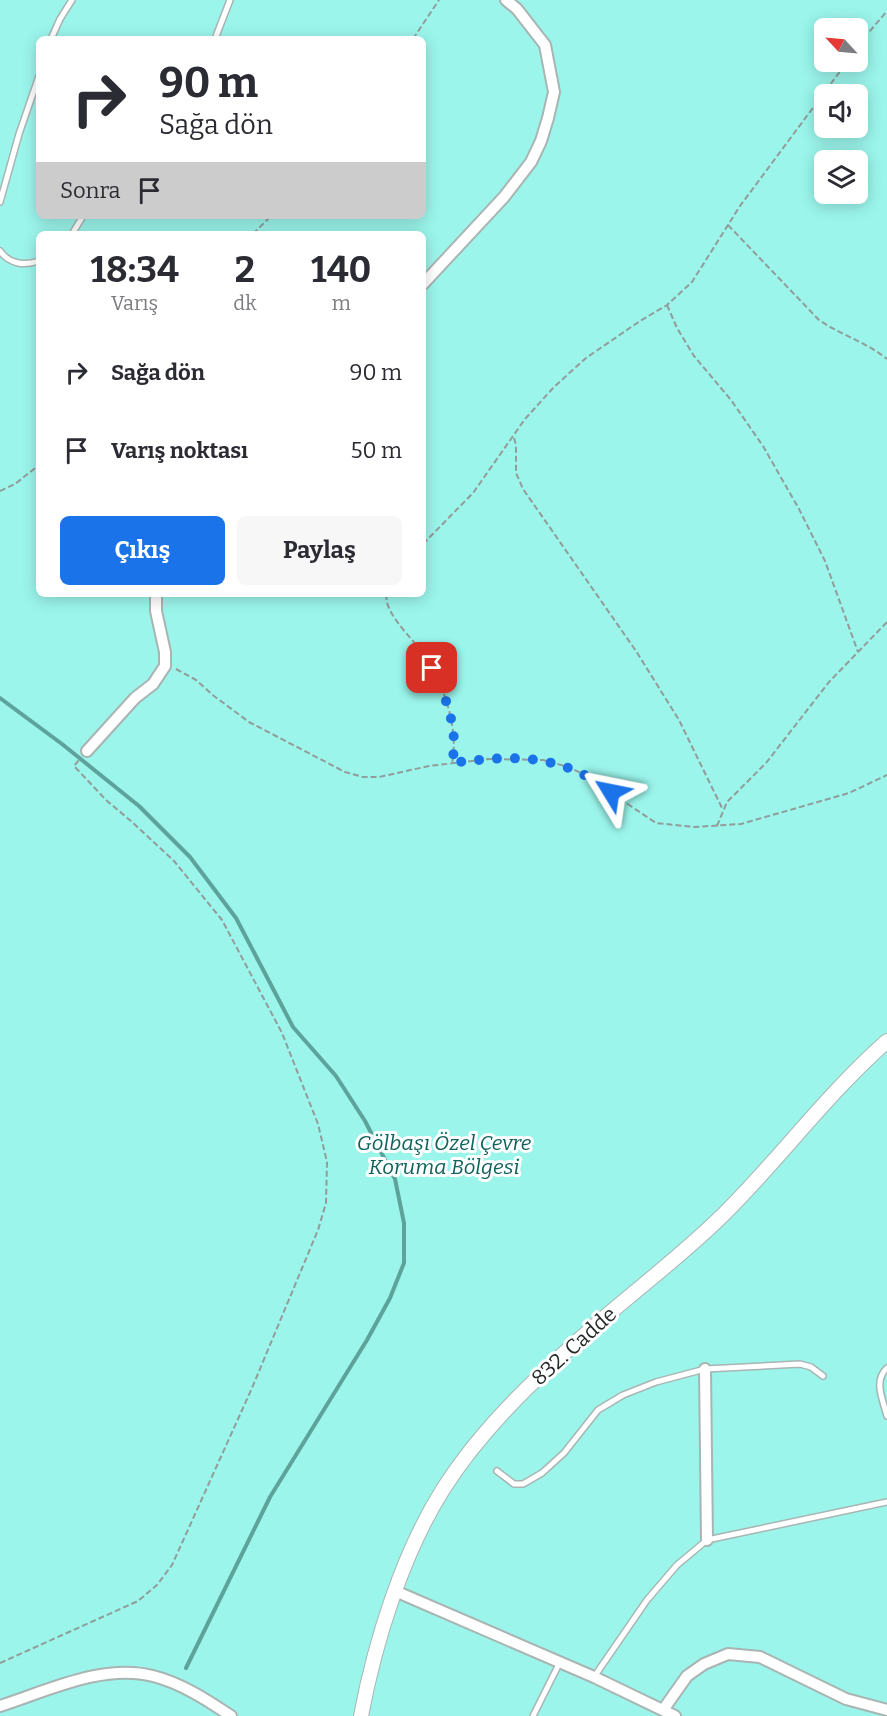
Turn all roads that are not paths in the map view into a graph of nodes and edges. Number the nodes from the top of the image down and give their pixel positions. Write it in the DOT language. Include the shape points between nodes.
graph roads {
  1 [pos="72,0"];
  2 [pos="230,0"];
  3 [pos="506,0"];
  4 [pos="52,36"];
  5 [pos="216,36"];
  6 [pos="36,85"];
  7 [pos="0,202"];
  8 [pos="0,251"];
  9 [pos="36,261"];
  10 [pos="426,281"];
  11 [pos="156,597"];
  12 [pos="87,751"];
  13 [pos="887,1041"];
  14 [pos="887,1368"];
  15 [pos="705,1369"];
  16 [pos="824,1376"];
  17 [pos="887,1416"];
  18 [pos="497,1471"];
  19 [pos="887,1502"];
  20 [pos="707,1540"];
  21 [pos="396,1591"];
  22 [pos="560,1662"];
  23 [pos="594,1677"];
  24 [pos="0,1706"];
  25 [pos="663,1710"];
  26 [pos="887,1710"];
  27 [pos="231,1716"];
  28 [pos="361,1716"];
  29 [pos="534,1716"];
  30 [pos="675,1716"];
  1 -- 4 [label="lane"];
  2 -- 5 [label="lane"];
  3 -- 10 [label="street" via="544,45 554,92 548,118 531,162"];
  6 -- 7 [label="lane"];
  8 -- 9 [label="lane" via="9,261"];
  11 -- 12 [label="street" via="165,666 153,684"];
  13 -- 21 [label="street, 832. Cadde" via="725,1213 561,1356 489,1430 442,1491"];
  14 -- 17 [label="lane" via="879,1384"];
  15 -- 16 [label="lane" via="800,1364"];
  15 -- 18 [label="lane" via="656,1382 607,1403 564,1453 529,1482 513,1484"];
  15 -- 20 [label="street"];
  19 -- 20 [label="lane"];
  20 -- 23 [label="lane" via="677,1565 655,1591"];
  21 -- 22 [label="street"];
  21 -- 28 [label="street, 832. Cadde"];
  22 -- 23 [label="street"];
  22 -- 29 [label="lane"];
  23 -- 25 [label="street"];
  24 -- 27 [label="street" via="96,1676 135,1674 167,1680"];
  25 -- 26 [label="street" via="687,1676 728,1654 759,1657 846,1699"];
  25 -- 30 [label="street"];
}
